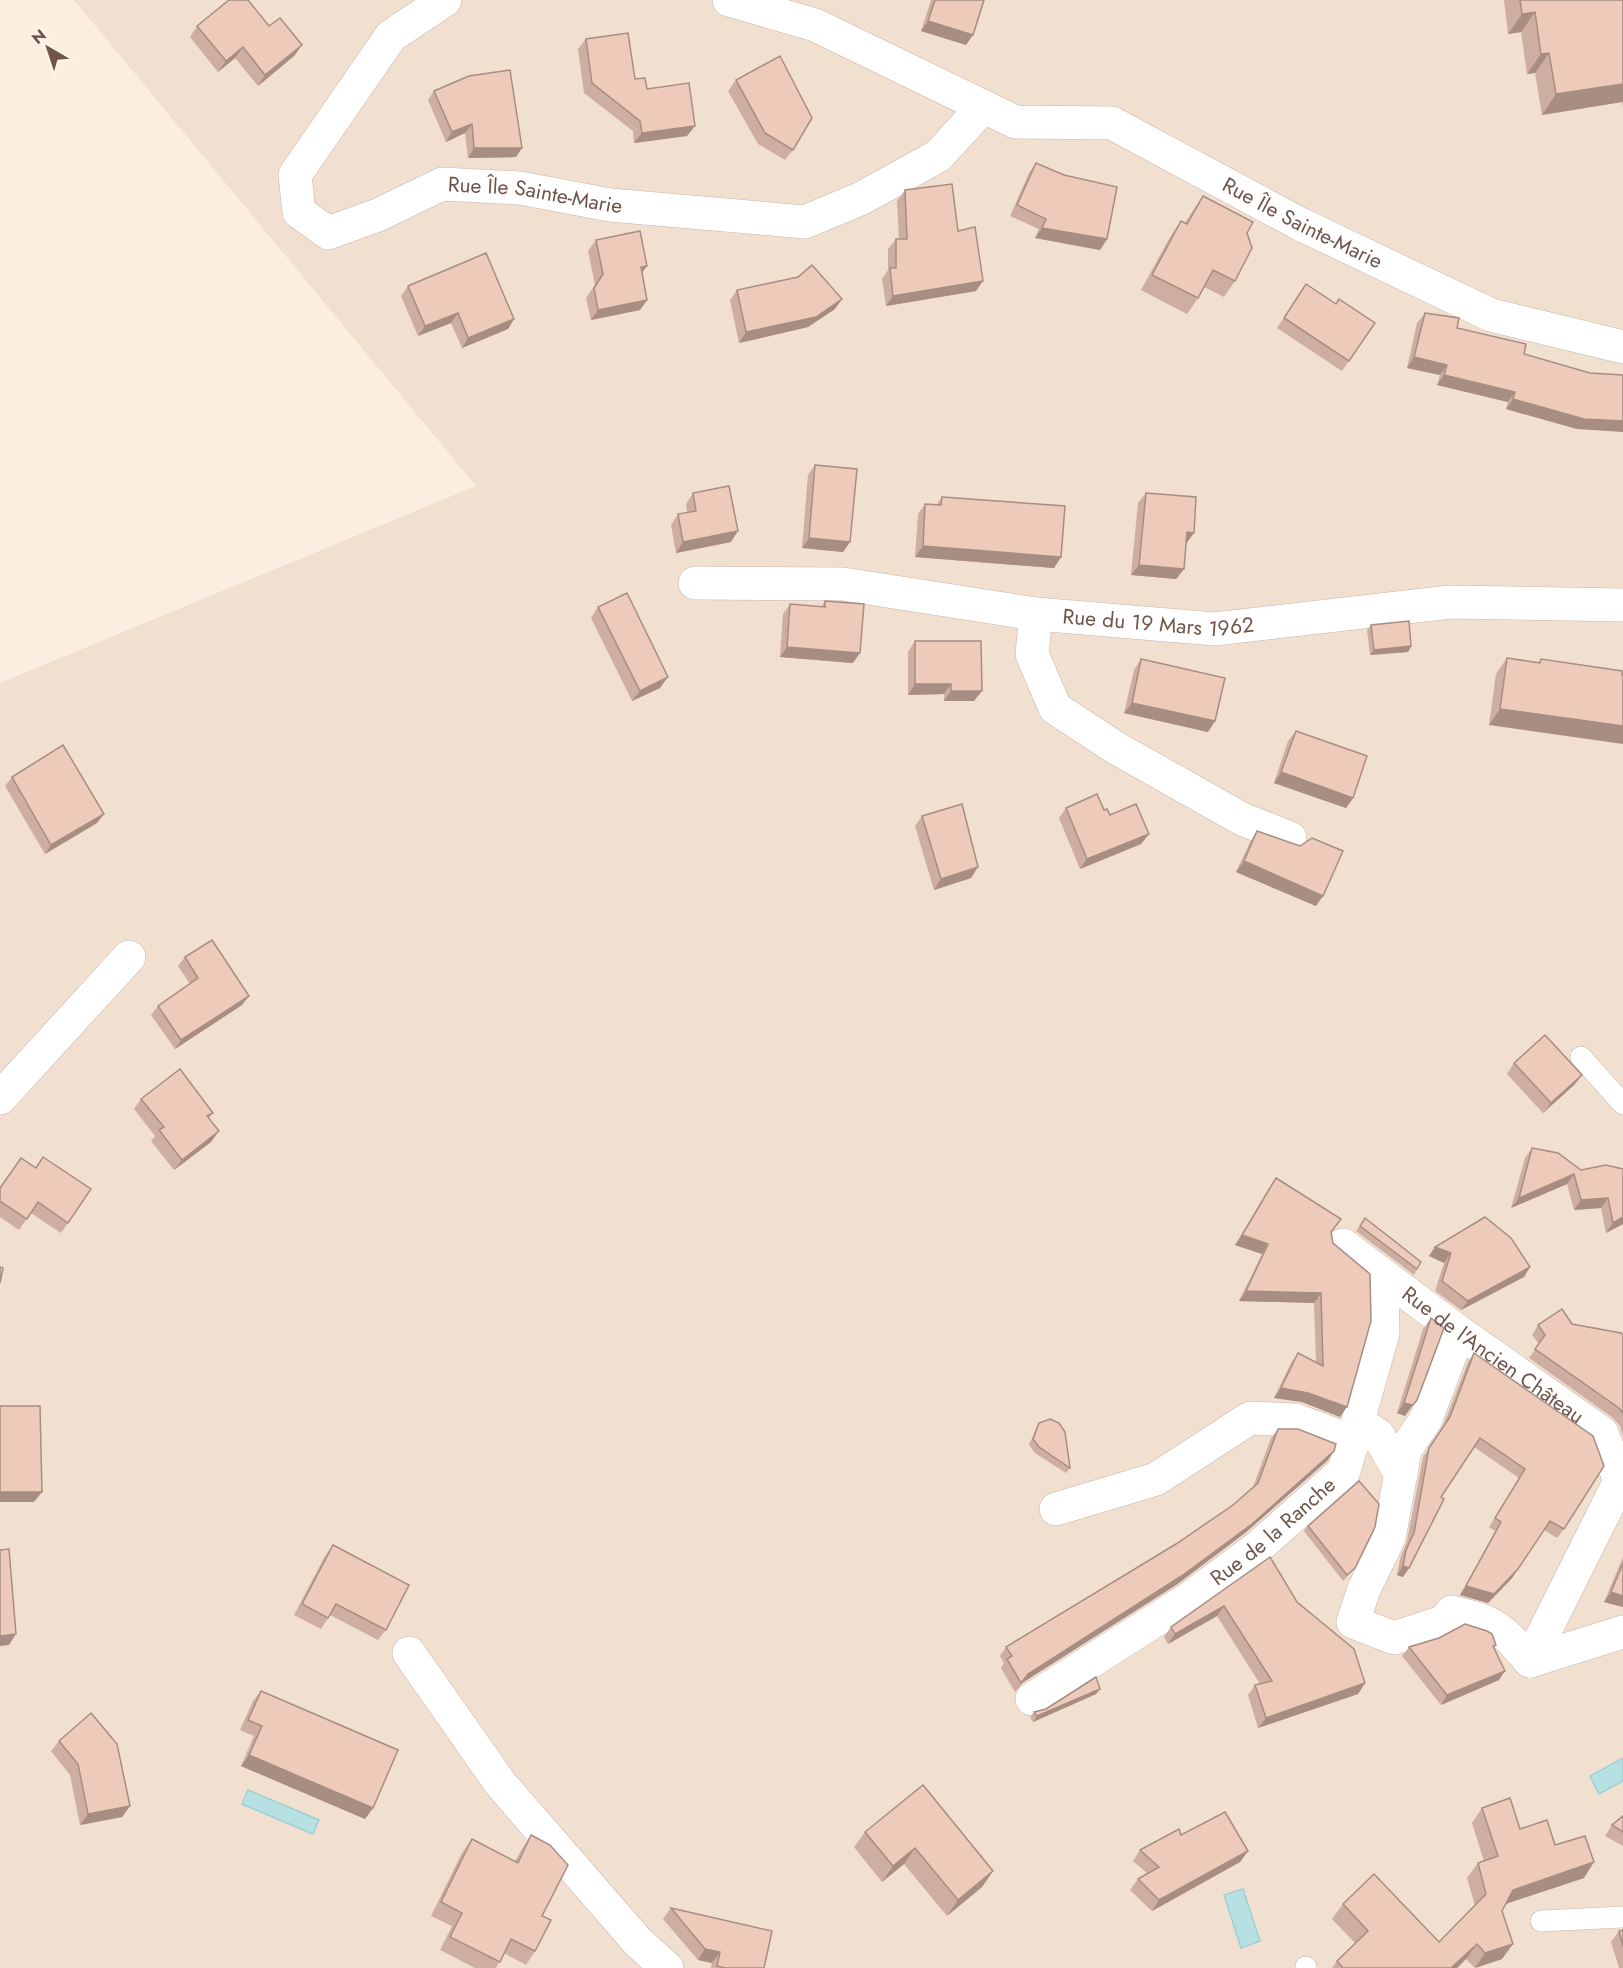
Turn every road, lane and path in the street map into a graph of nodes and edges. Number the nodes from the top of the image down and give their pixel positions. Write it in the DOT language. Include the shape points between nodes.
graph roads {
  1 [pos="445,0"];
  2 [pos="729,0"];
  3 [pos="983,107"];
  4 [pos="1623,347"];
  5 [pos="695,583"];
  6 [pos="1623,605"];
  7 [pos="1036,614"];
  8 [pos="1290,838"];
  9 [pos="129,957"];
  10 [pos="1581,1057"];
  11 [pos="0,1098"];
  12 [pos="1623,1104"];
  13 [pos="1343,1245"];
  14 [pos="1382,1275"];
  15 [pos="1459,1332"];
  16 [pos="1357,1432"];
  17 [pos="1401,1475"];
  18 [pos="1056,1509"];
  19 [pos="1623,1632"];
  20 [pos="409,1653"];
  21 [pos="1530,1661"];
  22 [pos="1032,1699"];
  23 [pos="1623,1917"];
  24 [pos="1541,1921"];
  25 [pos="667,1968"];
  1 -- 3 [label="street, Rue Île Sainte-Marie" via="391,36 295,175 299,212 328,233 378,215 442,184 520,188 610,205 805,222 862,198 938,156"];
  2 -- 3 [label="street, Rue Île Sainte-Marie" via="815,25"];
  3 -- 4 [label="street, Rue Île Sainte-Marie" via="1015,122 1112,123 1300,224 1491,315"];
  5 -- 7 [label="street, Rue du 19 Mars 1962" via="843,584"];
  6 -- 7 [label="street, Rue du 19 Mars 1962" via="1450,602 1215,629"];
  7 -- 8 [label="street" via="1032,654 1055,708 1116,748 1242,819"];
  9 -- 11 [label="street"];
  10 -- 12 [label="lane"];
  13 -- 14 [label="street, Rue de l'Ancien Château"];
  14 -- 15 [label="street, Rue de l'Ancien Château"];
  14 -- 16 [label="street, Rue de la Ranche" via="1383,1333"];
  15 -- 17 [label="street" via="1426,1419 1406,1450"];
  15 -- 21 [label="street, Rue de l'Ancien Château" via="1602,1433 1620,1480"];
  16 -- 17 [label="street" via="1378,1435"];
  16 -- 18 [label="street" via="1295,1420 1250,1418 1156,1479"];
  16 -- 22 [label="street, Rue de la Ranche" via="1344,1470 1252,1552 1187,1600"];
  17 -- 21 [label="street" via="1389,1538 1353,1622 1394,1638 1443,1622 1452,1612 1500,1628"];
  19 -- 21 [label="street"];
  20 -- 25 [label="street" via="500,1783 638,1942"];
  23 -- 24 [label="lane"];
}
